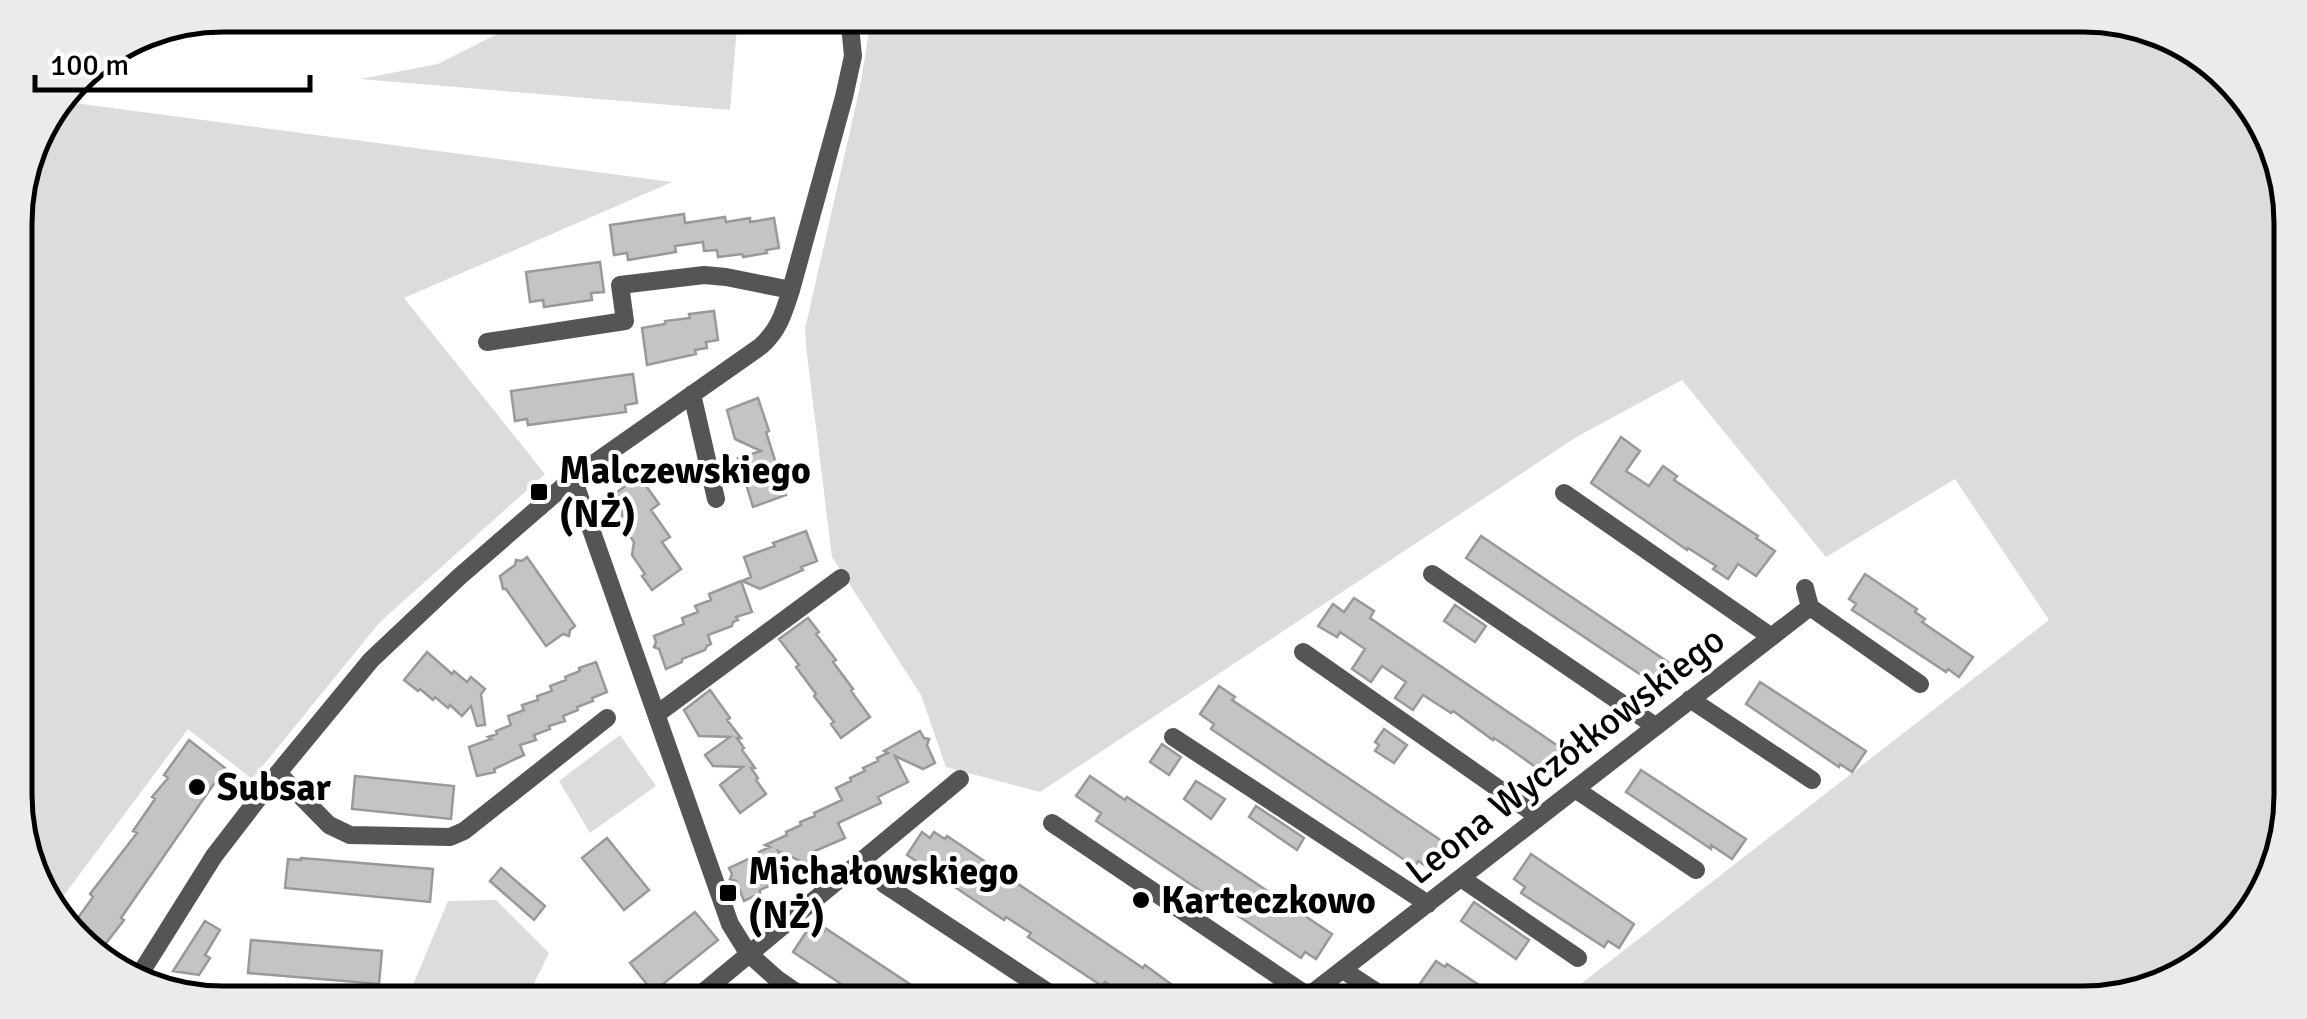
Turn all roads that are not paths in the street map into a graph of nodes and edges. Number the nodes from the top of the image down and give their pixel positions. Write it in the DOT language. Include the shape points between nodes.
graph roads {
  1 [pos="851,33"];
  2 [pos="791,290"];
  3 [pos="487,342"];
  4 [pos="692,394"];
  5 [pos="573,478"];
  6 [pos="1564,493"];
  7 [pos="716,500"];
  8 [pos="1432,574"];
  9 [pos="841,578"];
  10 [pos="1806,588"];
  11 [pos="1810,607"];
  12 [pos="1770,636"];
  13 [pos="1302,652"];
  14 [pos="1920,684"];
  15 [pos="1690,699"];
  16 [pos="657,714"];
  17 [pos="607,718"];
  18 [pos="1655,726"];
  19 [pos="1172,737"];
  20 [pos="278,773"];
  21 [pos="960,779"];
  22 [pos="1812,780"];
  23 [pos="1575,789"];
  24 [pos="1538,817"];
  25 [pos="1052,823"];
  26 [pos="1696,870"];
  27 [pos="1462,878"];
  28 [pos="884,884"];
  29 [pos="1428,904"];
  30 [pos="748,953"];
  31 [pos="1578,958"];
  32 [pos="143,969"];
  33 [pos="1343,970"];
  34 [pos="710,986"];
  35 [pos="788,986"];
  36 [pos="1039,986"];
  37 [pos="1283,986"];
  38 [pos="1322,986"];
  39 [pos="1367,986"];
  1 -- 2 [label="street" via="847,84"];
  2 -- 3 [label="street" via="726,276 620,284 624,321"];
  2 -- 4 [label="street" via="773,335"];
  4 -- 5 [label="street"];
  4 -- 7 [label="street"];
  5 -- 16 [label="street"];
  5 -- 20 [label="street" via="371,660"];
  6 -- 12 [label="street"];
  8 -- 18 [label="street"];
  9 -- 16 [label="street"];
  10 -- 11 [label="street"];
  11 -- 12 [label="street, Leona Wyczółkowskiego"];
  11 -- 14 [label="street"];
  12 -- 15 [label="street, Leona Wyczółkowskiego"];
  13 -- 24 [label="street"];
  15 -- 18 [label="street, Leona Wyczółkowskiego"];
  15 -- 22 [label="street"];
  16 -- 30 [label="street" via="730,924"];
  17 -- 20 [label="street" via="450,837 350,835 329,826"];
  18 -- 23 [label="street, Leona Wyczółkowskiego"];
  19 -- 29 [label="street"];
  20 -- 32 [label="street" via="214,856"];
  21 -- 30 [label="street"];
  23 -- 24 [label="street, Leona Wyczółkowskiego"];
  23 -- 26 [label="street"];
  24 -- 27 [label="street, Leona Wyczółkowskiego"];
  25 -- 37 [label="street"];
  27 -- 29 [label="street, Leona Wyczółkowskiego"];
  27 -- 31 [label="street"];
  28 -- 36 [label="street"];
  29 -- 33 [label="street, Leona Wyczółkowskiego"];
  30 -- 34 [label="street"];
  30 -- 35 [label="street"];
  33 -- 38 [label="street, Leona Wyczółkowskiego"];
  33 -- 39 [label="street"];
}
